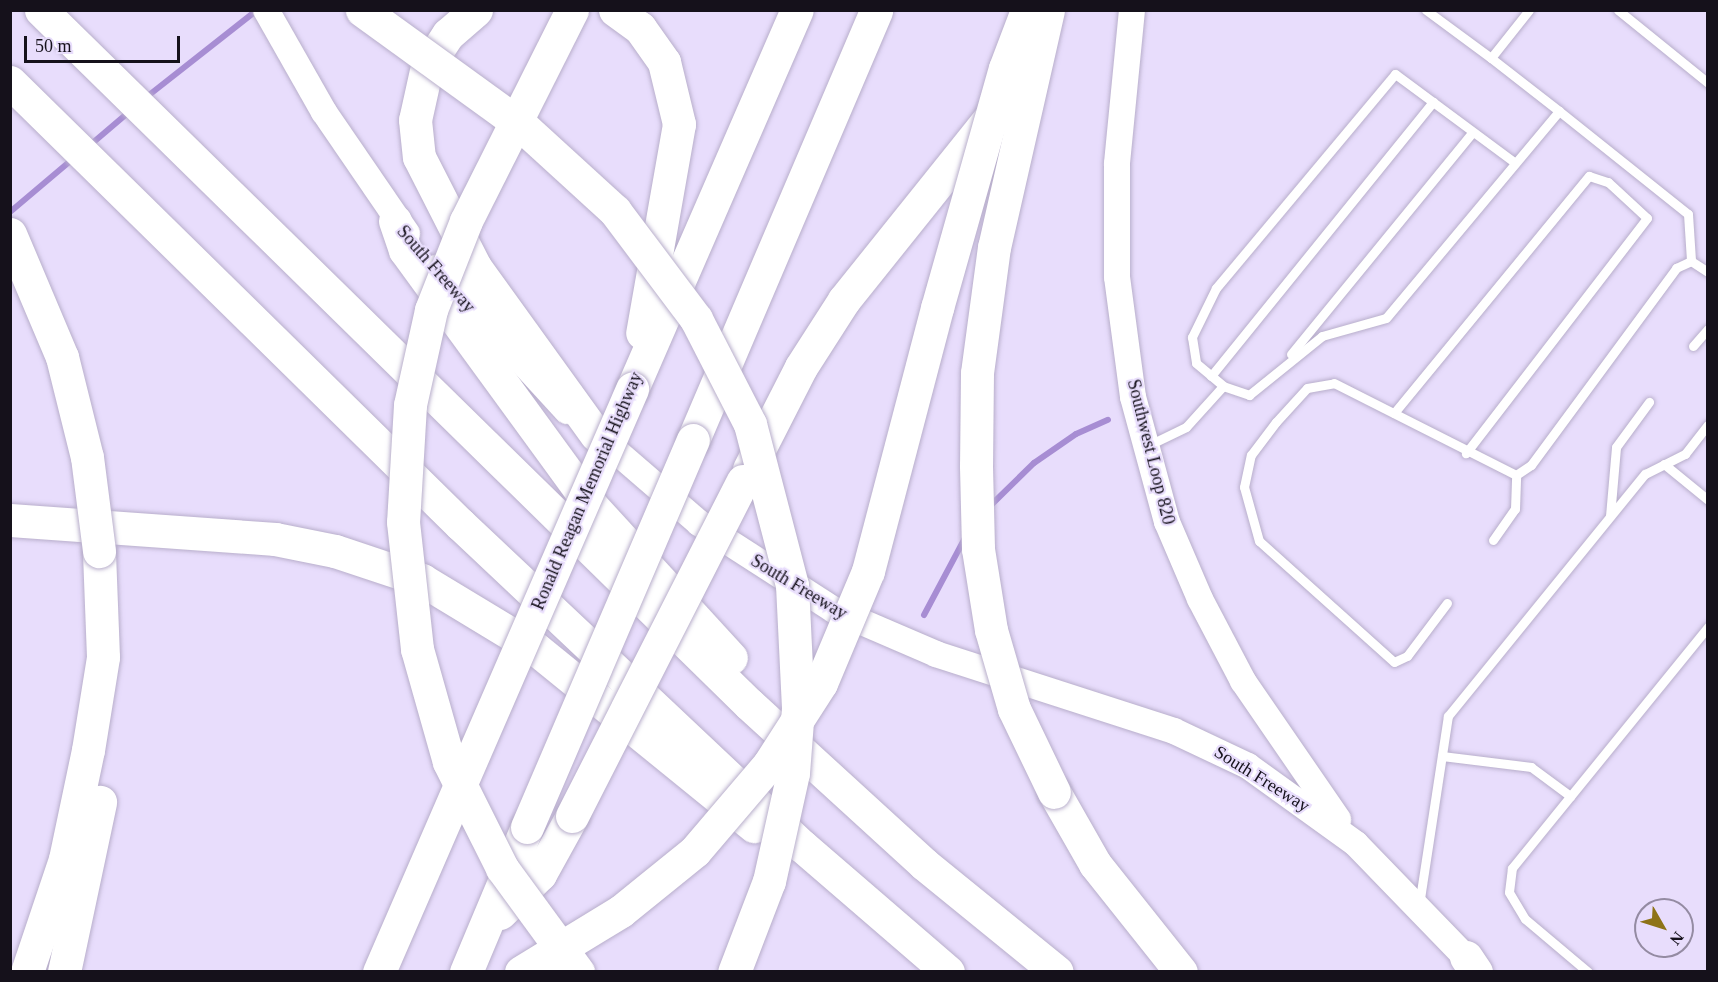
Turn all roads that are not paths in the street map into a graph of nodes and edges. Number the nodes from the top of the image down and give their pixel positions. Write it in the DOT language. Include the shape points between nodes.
graph roads {
  1 [pos="266,10"];
  2 [pos="362,10"];
  3 [pos="476,10"];
  4 [pos="572,10"];
  5 [pos="615,10"];
  6 [pos="797,10"];
  7 [pos="876,10"];
  8 [pos="1027,10"];
  9 [pos="1048,10"];
  10 [pos="1060,10"];
  11 [pos="1132,10"];
  12 [pos="1426,10"];
  13 [pos="1529,10"];
  14 [pos="1618,10"];
  15 [pos="47,16"];
  16 [pos="1491,58"];
  17 [pos="10,82"];
  18 [pos="1707,83"];
  19 [pos="1433,102"];
  20 [pos="1558,111"];
  21 [pos="1473,133"];
  22 [pos="1514,162"];
  23 [pos="395,221"];
  24 [pos="10,234"];
  25 [pos="1691,261"];
  26 [pos="1707,272"];
  27 [pos="1707,329"];
  28 [pos="1693,346"];
  29 [pos="1283,364"];
  30 [pos="1211,376"];
  31 [pos="1223,386"];
  32 [pos="632,389"];
  33 [pos="1649,402"];
  34 [pos="1394,413"];
  35 [pos="1707,425"];
  36 [pos="596,435"];
  37 [pos="1146,446"];
  38 [pos="1466,453"];
  39 [pos="1664,464"];
  40 [pos="1516,475"];
  41 [pos="1707,500"];
  42 [pos="1610,516"];
  43 [pos="10,520"];
  44 [pos="1493,540"];
  45 [pos="1447,603"];
  46 [pos="1707,627"];
  47 [pos="102,657"];
  48 [pos="748,704"];
  49 [pos="1442,756"];
  50 [pos="1570,796"];
  51 [pos="1356,844"];
  52 [pos="802,846"];
  53 [pos="1419,907"];
  54 [pos="485,926"];
  55 [pos="1474,967"];
  56 [pos="27,972"];
  57 [pos="64,972"];
  58 [pos="379,972"];
  59 [pos="466,972"];
  60 [pos="521,972"];
  61 [pos="578,972"];
  62 [pos="734,972"];
  63 [pos="948,972"];
  64 [pos="1057,972"];
  65 [pos="1181,972"];
  66 [pos="1588,972"];
  1 -- 23 [label="main road, South Freeway" via="324,112"];
  2 -- 62 [label="highway, bridge" via="522,126 615,211 696,318 750,424 792,585 798,708 793,773 775,854"];
  3 -- 36 [label="highway" via="448,34 427,66 415,120 419,157 475,267"];
  4 -- 61 [label="highway, bridge" via="466,221 431,310 410,405 403,534 417,649 450,762 502,868"];
  5 -- 32 [label="highway" via="640,28 664,62 679,124"];
  6 -- 32 [label="highway, Ronald Reagan Memorial Highway"];
  7 -- 54 [label="highway, bridge"];
  8 -- 60 [label="highway, bridge" via="1005,68 943,285 868,571 821,682 763,772 695,851 621,912"];
  9 -- 65 [label="highway, bridge" via="994,247 977,373 978,549 991,630 1014,709 1095,864"];
  10 -- 54 [label="highway, bridge" via="1008,95 844,300 801,367 540,874"];
  11 -- 37 [label="main road, Southwest Loop 820" via="1117,164 1117,277 1133,397"];
  12 -- 16 [label="lane"];
  13 -- 16 [label="lane"];
  14 -- 18 [label="lane"];
  15 -- 48 [label="highway"];
  16 -- 20 [label="lane"];
  17 -- 52 [label="highway" via="181,253"];
  19 -- 21 [label="lane"];
  19 -- 30 [label="lane"];
  19 -- 30 [label="lane" via="1395,74 1198,315 1192,337 1196,363"];
  20 -- 22 [label="lane"];
  20 -- 25 [label="lane" via="1688,214"];
  21 -- 22 [label="lane"];
  21 -- 29 [label="lane"];
  22 -- 29 [label="lane" via="1386,318 1322,336"];
  23 -- 36 [label="main road, South Freeway" via="534,380"];
  23 -- 48 [label="highway" via="405,250 591,505 733,660"];
  24 -- 47 [label="highway, bridge" via="52,328 87,457 102,578"];
  25 -- 26 [label="lane"];
  25 -- 40 [label="lane" via="1676,268 1640,312 1531,465"];
  27 -- 28 [label="lane"];
  29 -- 31 [label="lane" via="1250,394"];
  30 -- 31 [label="lane"];
  31 -- 37 [label="lane" via="1186,427"];
  32 -- 58 [label="highway, Ronald Reagan Memorial Highway, bridge"];
  33 -- 42 [label="lane" via="1616,447"];
  34 -- 38 [label="lane"];
  34 -- 38 [label="lane" via="1589,176 1608,182 1647,218"];
  34 -- 45 [label="lane" via="1334,383 1307,388 1251,455 1244,488 1248,506 1259,541 1394,662 1407,656"];
  35 -- 39 [label="lane" via="1685,454"];
  36 -- 51 [label="main road, South Freeway" via="699,523 834,610 897,640 1214,747 1274,783"];
  37 -- 51 [label="main road, Southwest Loop 820" via="1167,522 1200,599 1249,690"];
  38 -- 40 [label="lane"];
  39 -- 41 [label="lane"];
  39 -- 42 [label="lane" via="1645,474"];
  40 -- 44 [label="lane" via="1515,509"];
  42 -- 49 [label="lane" via="1448,716"];
  43 -- 52 [label="highway" via="275,539 334,551 414,577 536,649 750,824"];
  46 -- 50 [label="lane"];
  47 -- 56 [label="highway" via="76,817"];
  47 -- 57 [label="highway" via="108,720 103,785"];
  48 -- 64 [label="highway" via="924,864"];
  49 -- 50 [label="lane" via="1531,767"];
  49 -- 53 [label="lane"];
  50 -- 66 [label="lane" via="1512,868 1509,892 1525,919"];
  51 -- 53 [label="main road, South Freeway"];
  52 -- 63 [label="highway"];
  53 -- 55 [label="main road, South Freeway"];
  54 -- 59 [label="highway"];
}
